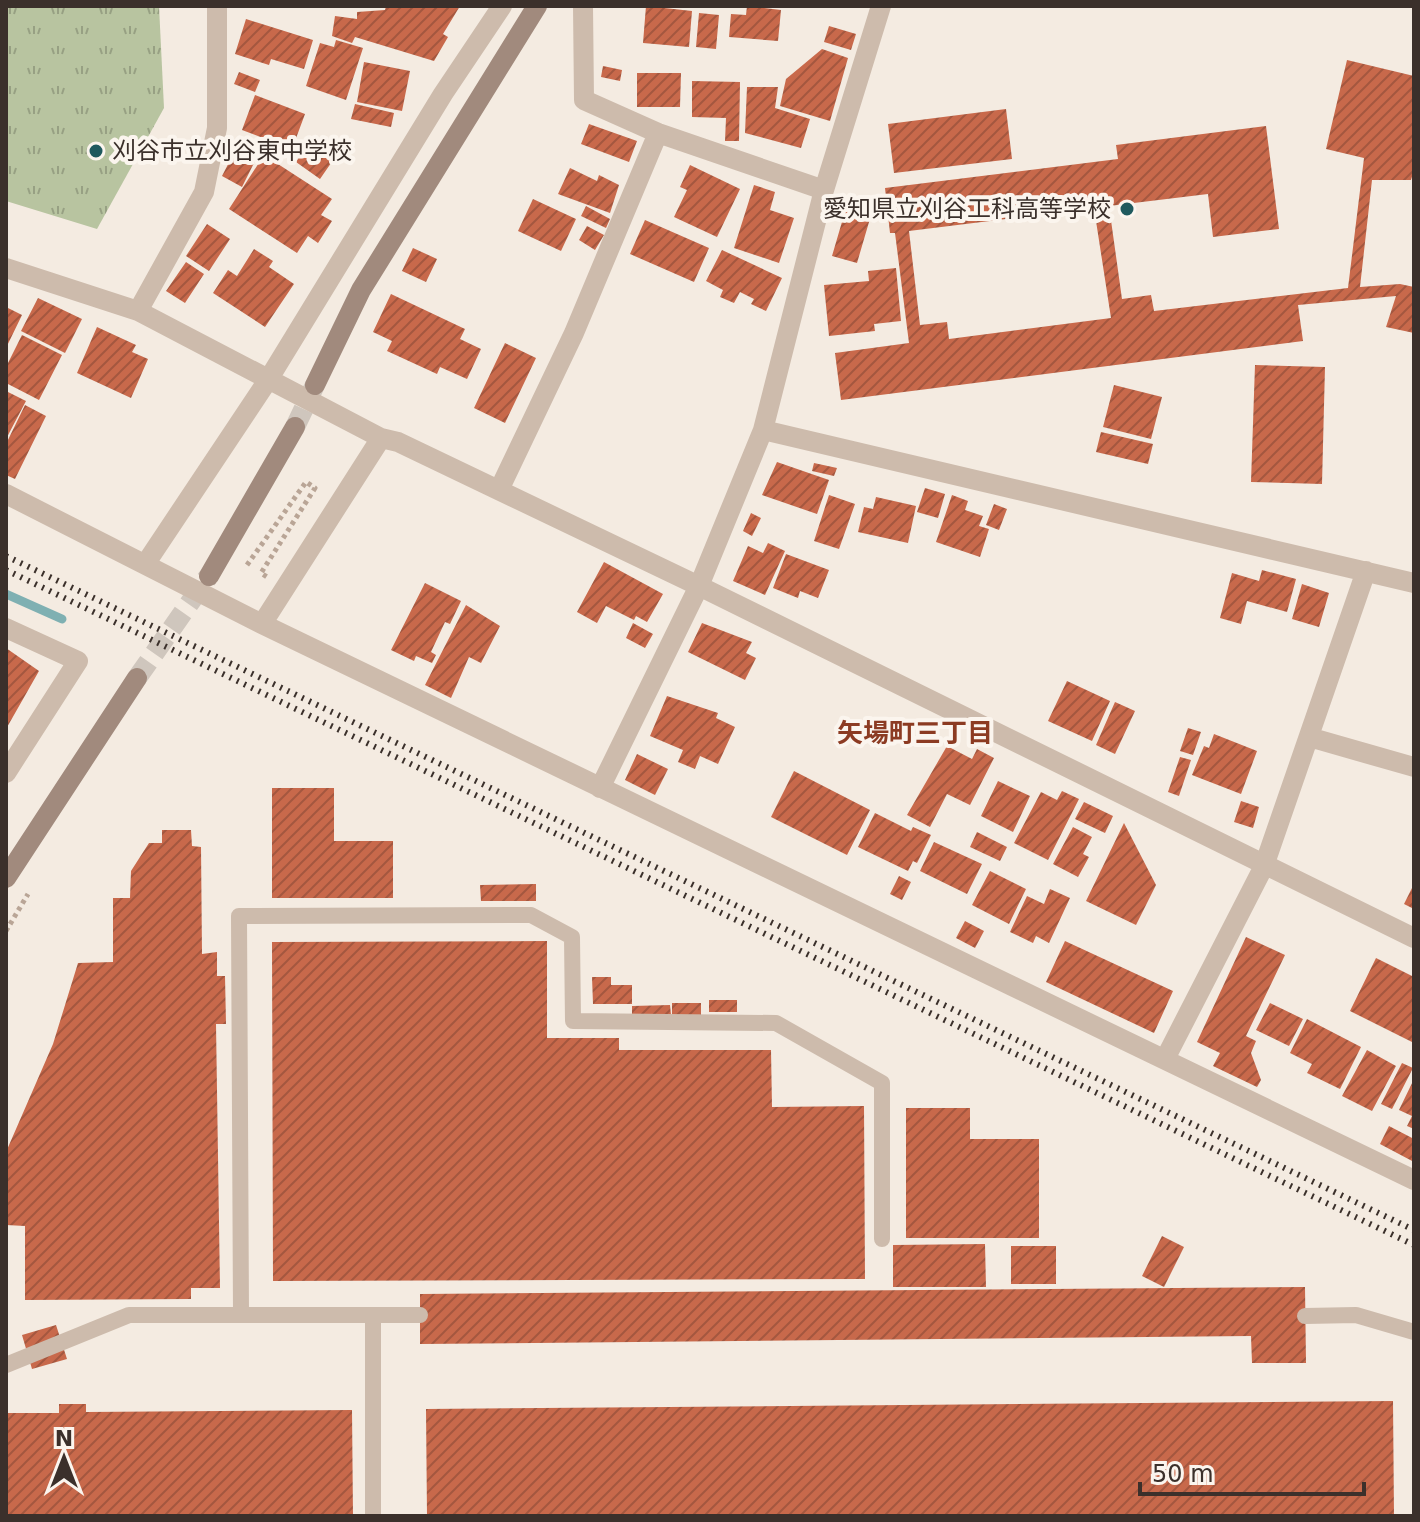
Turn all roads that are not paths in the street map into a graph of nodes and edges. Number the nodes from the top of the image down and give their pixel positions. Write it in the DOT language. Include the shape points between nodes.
graph roads {
  1 [pos="217,6"];
  2 [pos="502,6"];
  3 [pos="537,6"];
  4 [pos="583,6"];
  5 [pos="881,6"];
  6 [pos="658,133"];
  7 [pos="824,190"];
  8 [pos="6,268"];
  9 [pos="138,311"];
  10 [pos="268,380"];
  11 [pos="315,385"];
  12 [pos="295,427"];
  13 [pos="763,430"];
  14 [pos="381,438"];
  15 [pos="499,490"];
  16 [pos="6,494"];
  17 [pos="146,563"];
  18 [pos="1366,571"];
  19 [pos="209,576"];
  20 [pos="1414,583"];
  21 [pos="699,586"];
  22 [pos="262,624"];
  23 [pos="6,628"];
  24 [pos="137,678"];
  25 [pos="1309,737"];
  26 [pos="1414,767"];
  27 [pos="6,773"];
  28 [pos="600,788"];
  29 [pos="1264,866"];
  30 [pos="6,878"];
  31 [pos="1414,938"];
  32 [pos="1165,1059"];
  33 [pos="1414,1180"];
  34 [pos="882,1239"];
  35 [pos="241,1314"];
  36 [pos="373,1315"];
  37 [pos="420,1315"];
  38 [pos="1305,1316"];
  39 [pos="1414,1332"];
  40 [pos="6,1365"];
  41 [pos="373,1516"];
  1 -- 9 [label="street" via="217,128 204,192"];
  2 -- 10 [label="street"];
  3 -- 11 [label="street" via="361,290"];
  4 -- 6 [label="street" via="584,100"];
  5 -- 7 [label="street"];
  6 -- 7 [label="street"];
  6 -- 15 [label="street" via="574,333"];
  7 -- 13 [label="street"];
  8 -- 9 [label="street"];
  9 -- 10 [label="street"];
  10 -- 14 [label="street"];
  10 -- 17 [label="street"];
  12 -- 19 [label="street"];
  13 -- 18 [label="street"];
  13 -- 21 [label="street"];
  14 -- 15 [label="street"];
  14 -- 22 [label="street"];
  15 -- 21 [label="street"];
  16 -- 17 [label="street"];
  17 -- 22 [label="street"];
  18 -- 20 [label="street"];
  18 -- 25 [label="street"];
  21 -- 28 [label="street"];
  21 -- 29 [label="street"];
  22 -- 28 [label="street"];
  23 -- 27 [label="street" via="78,661"];
  24 -- 30 [label="street"];
  25 -- 26 [label="street"];
  25 -- 29 [label="street"];
  28 -- 32 [label="street"];
  29 -- 31 [label="street"];
  29 -- 32 [label="street"];
  32 -- 33 [label="street"];
  34 -- 35 [label="lane" via="882,1083 776,1023 573,1021 572,937 531,915 239,916"];
  35 -- 36 [label="lane"];
  35 -- 40 [label="lane" via="129,1315"];
  36 -- 37 [label="lane"];
  36 -- 41 [label="lane"];
  38 -- 39 [label="lane" via="1356,1315"];
}
